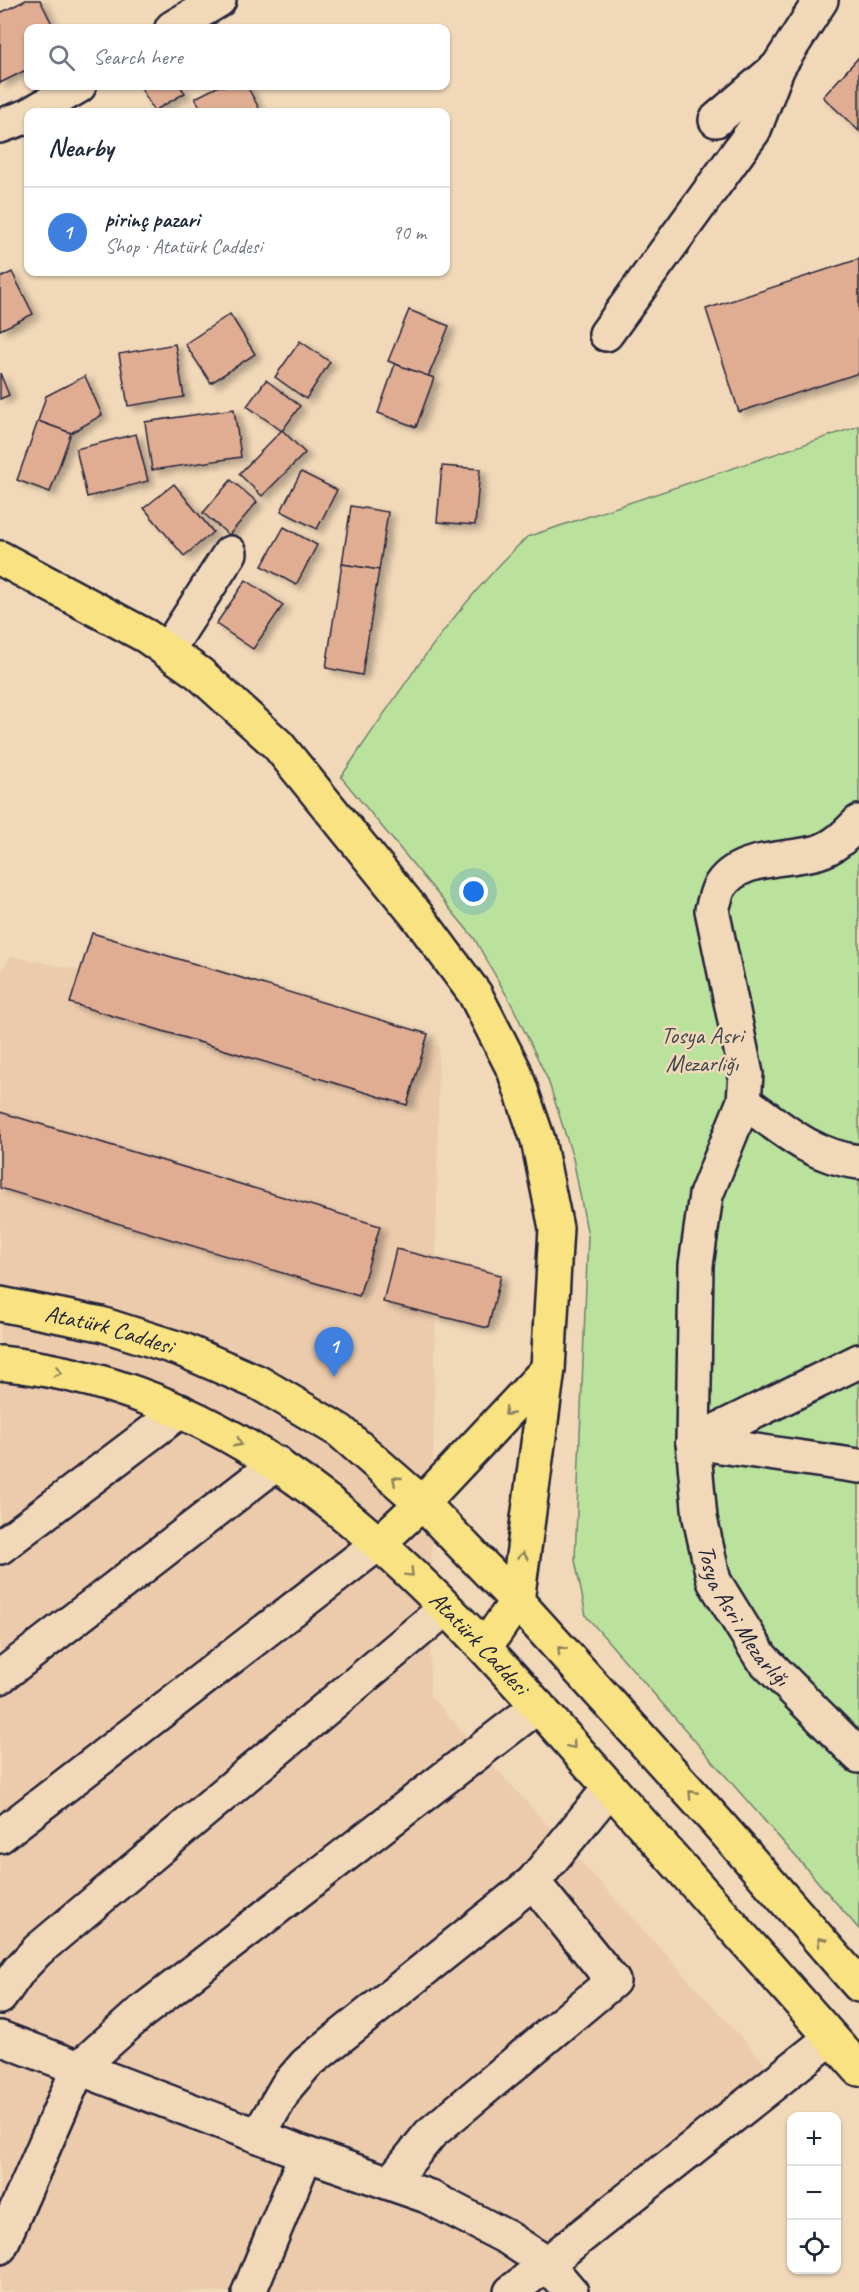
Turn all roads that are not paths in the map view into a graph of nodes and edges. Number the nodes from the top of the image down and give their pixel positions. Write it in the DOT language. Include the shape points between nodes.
graph roads {
  1 [pos="219,0"];
  2 [pos="821,0"];
  3 [pos="179,24"];
  4 [pos="778,67"];
  5 [pos="72,90"];
  6 [pos="41,108"];
  7 [pos="24,117"];
  8 [pos="716,120"];
  9 [pos="0,126"];
  10 [pos="606,334"];
  11 [pos="230,553"];
  12 [pos="0,558"];
  13 [pos="167,651"];
  14 [pos="859,822"];
  15 [pos="744,1101"];
  16 [pos="859,1162"];
  17 [pos="0,1304"];
  18 [pos="859,1361"];
  19 [pos="0,1363"];
  20 [pos="549,1369"];
  21 [pos="180,1412"];
  22 [pos="693,1442"];
  23 [pos="277,1463"];
  24 [pos="859,1466"];
  25 [pos="422,1503"];
  26 [pos="379,1543"];
  27 [pos="0,1547"];
  28 [pos="517,1601"];
  29 [pos="446,1608"];
  30 [pos="485,1647"];
  31 [pos="0,1677"];
  32 [pos="538,1706"];
  33 [pos="859,1756"];
  34 [pos="610,1788"];
  35 [pos="0,1836"];
  36 [pos="532,1882"];
  37 [pos="859,1985"];
  38 [pos="0,1997"];
  39 [pos="0,2038"];
  40 [pos="831,2038"];
  41 [pos="78,2069"];
  42 [pos="859,2069"];
  43 [pos="258,2136"];
  44 [pos="306,2154"];
  45 [pos="391,2182"];
  46 [pos="0,2247"];
  47 [pos="546,2263"];
  48 [pos="249,2292"];
  49 [pos="511,2292"];
  50 [pos="571,2292"];
  1 -- 3 [label="street"];
  2 -- 4 [label="street"];
  4 -- 8 [label="street"];
  4 -- 10 [label="street" via="754,130"];
  5 -- 6 [label="street"];
  7 -- 9 [label="street"];
  11 -- 13 [label="street"];
  12 -- 13 [label="main road"];
  13 -- 20 [label="main road" via="200,674 278,745 418,917 475,994 514,1070 538,1140 556,1228"];
  14 -- 15 [label="street, Tosya Asri Mezarlığı" via="843,839 819,852 768,860 732,873 719,887 712,910 746,1074"];
  15 -- 16 [label="street" via="806,1147 838,1160"];
  15 -- 22 [label="street, Tosya Asri Mezarlığı" via="704,1206 696,1265"];
  25 -- 17 [label="main road, Atatürk Caddesi, one-way" via="340,1431 259,1383 183,1350 101,1324"];
  18 -- 22 [label="street"];
  19 -- 21 [label="main road, Atatürk Caddesi, one-way" via="39,1367 109,1385"];
  20 -- 25 [label="main road, one-way"];
  28 -- 20 [label="main road, one-way"];
  21 -- 23 [label="main road, Atatürk Caddesi, one-way"];
  21 -- 27 [label="street"];
  22 -- 24 [label="street"];
  22 -- 33 [label="street, Tosya Asri Mezarlığı" via="700,1518 714,1581 761,1656"];
  23 -- 26 [label="main road, Atatürk Caddesi"];
  23 -- 31 [label="street"];
  25 -- 26 [label="main road"];
  25 -- 28 [label="main road, Atatürk Caddesi"];
  26 -- 29 [label="main road, Atatürk Caddesi, one-way"];
  26 -- 35 [label="street"];
  28 -- 30 [label="main road"];
  37 -- 28 [label="main road, Atatürk Caddesi, one-way"];
  29 -- 30 [label="main road, Atatürk Caddesi"];
  29 -- 38 [label="street" via="38,1950"];
  30 -- 32 [label="main road, Atatürk Caddesi"];
  32 -- 34 [label="main road, Atatürk Caddesi, one-way"];
  32 -- 41 [label="street" via="138,2014"];
  34 -- 36 [label="street"];
  34 -- 40 [label="main road, Atatürk Caddesi"];
  36 -- 43 [label="street" via="306,2064 286,2086"];
  36 -- 45 [label="street" via="613,1981 430,2134"];
  39 -- 41 [label="street"];
  40 -- 42 [label="main road, Atatürk Caddesi"];
  40 -- 47 [label="street"];
  41 -- 43 [label="street"];
  41 -- 46 [label="street"];
  43 -- 44 [label="street"];
  44 -- 45 [label="street"];
  44 -- 48 [label="street"];
  45 -- 47 [label="street" via="468,2216"];
  47 -- 49 [label="street"];
  47 -- 50 [label="street"];
}
